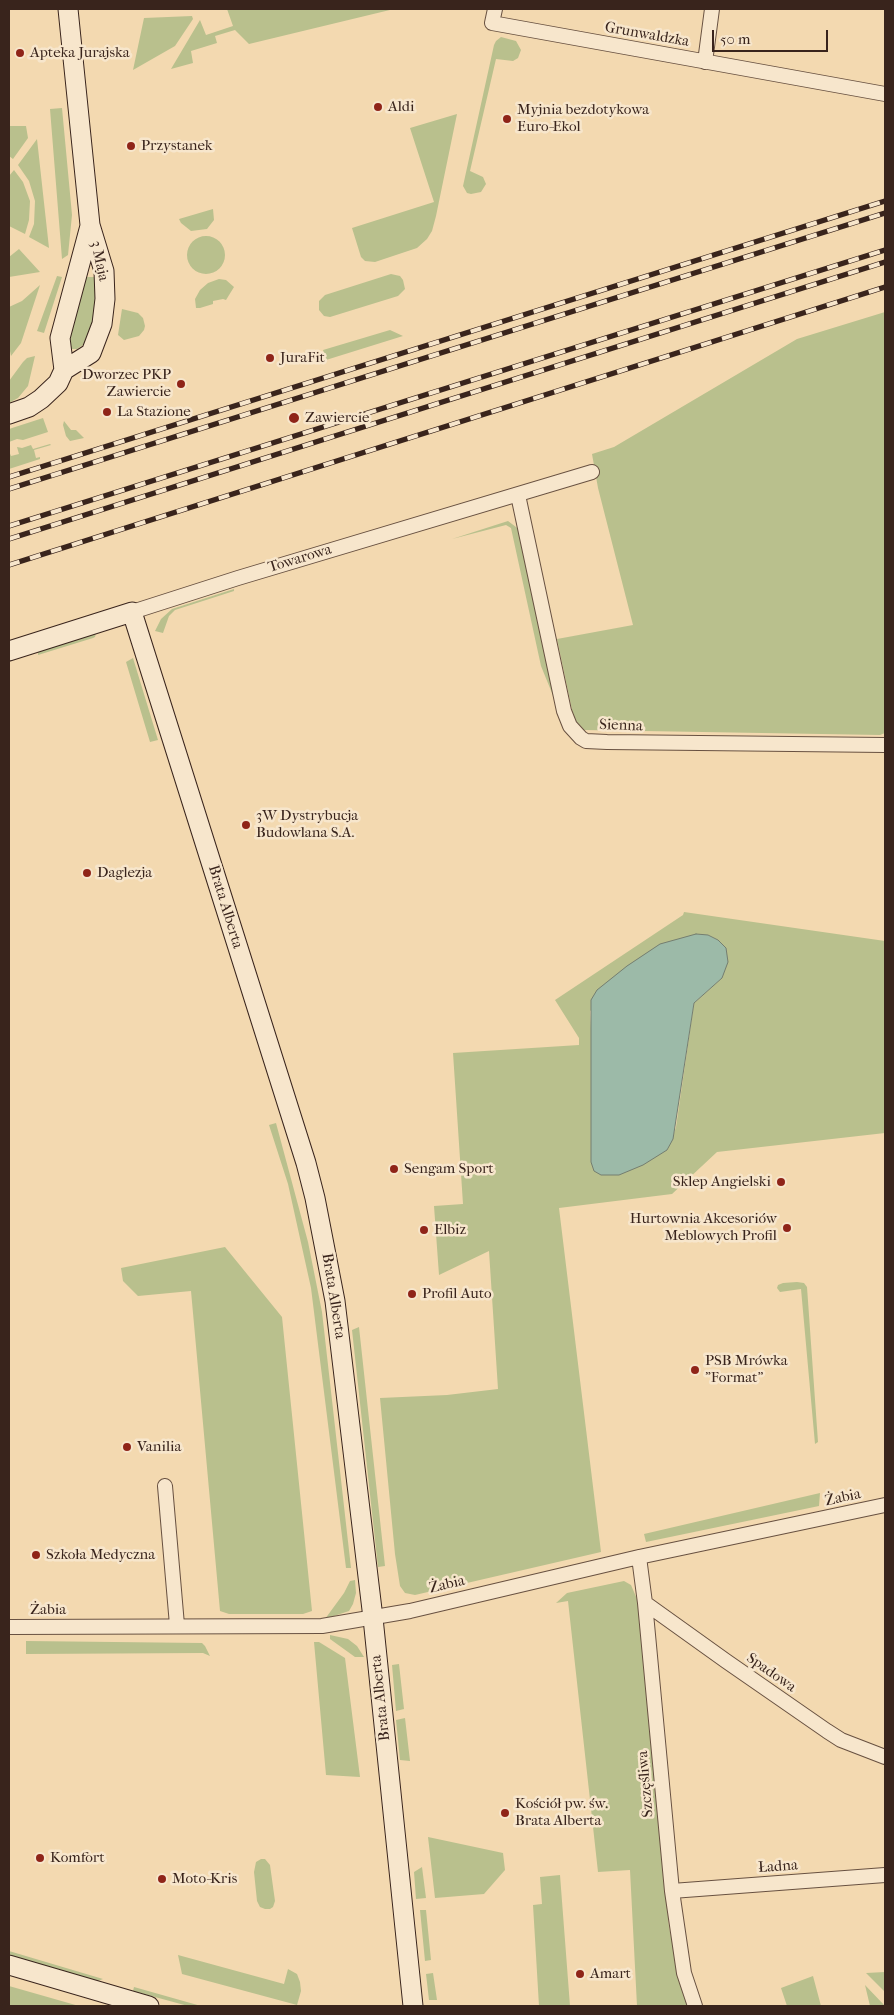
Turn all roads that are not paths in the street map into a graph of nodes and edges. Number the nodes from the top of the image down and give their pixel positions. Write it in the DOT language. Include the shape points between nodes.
graph roads {
  1 [pos="68,9"];
  2 [pos="495,9"];
  3 [pos="712,9"];
  4 [pos="705,62"];
  5 [pos="885,94"];
  6 [pos="90,225"];
  7 [pos="64,370"];
  8 [pos="9,414"];
  9 [pos="592,472"];
  10 [pos="518,494"];
  11 [pos="132,612"];
  12 [pos="9,651"];
  13 [pos="885,745"];
  14 [pos="165,1486"];
  15 [pos="885,1505"];
  16 [pos="639,1557"];
  17 [pos="645,1603"];
  18 [pos="373,1618"];
  19 [pos="177,1625"];
  20 [pos="9,1627"];
  21 [pos="885,1757"];
  22 [pos="885,1875"];
  23 [pos="672,1892"];
  24 [pos="9,1965"];
  25 [pos="149,2006"];
  26 [pos="413,2006"];
  27 [pos="695,2006"];
  1 -- 6 [label="street"];
  2 -- 4 [label="street, Grunwaldzka" via="492,23"];
  3 -- 4 [label="street"];
  4 -- 5 [label="street, Grunwaldzka"];
  6 -- 7 [label="street, 3 Maja" via="60,338"];
  6 -- 7 [label="street, 3 Maja" via="104,271 102,324 91,353"];
  7 -- 8 [label="street, 3 Maja" via="58,383 41,399"];
  9 -- 10 [label="street, Towarowa"];
  10 -- 11 [label="street, Towarowa"];
  10 -- 13 [label="street, Sienna" via="564,711 570,726 581,738 617,743"];
  11 -- 12 [label="street, Towarowa"];
  11 -- 18 [label="street, Brata Alberta" via="315,1198 335,1301"];
  14 -- 19 [label="street"];
  15 -- 16 [label="street, Żabia"];
  16 -- 17 [label="street, Szczęśliwa"];
  16 -- 18 [label="street, Żabia"];
  17 -- 21 [label="street, Spadowa" via="827,1731"];
  17 -- 23 [label="street, Szczęśliwa"];
  18 -- 19 [label="street, Żabia" via="322,1626"];
  18 -- 26 [label="street, Brata Alberta"];
  19 -- 20 [label="street, Żabia"];
  22 -- 23 [label="street, Ładna"];
  23 -- 27 [label="street, Szczęśliwa" via="684,1973"];
  24 -- 25 [label="street"];
}
